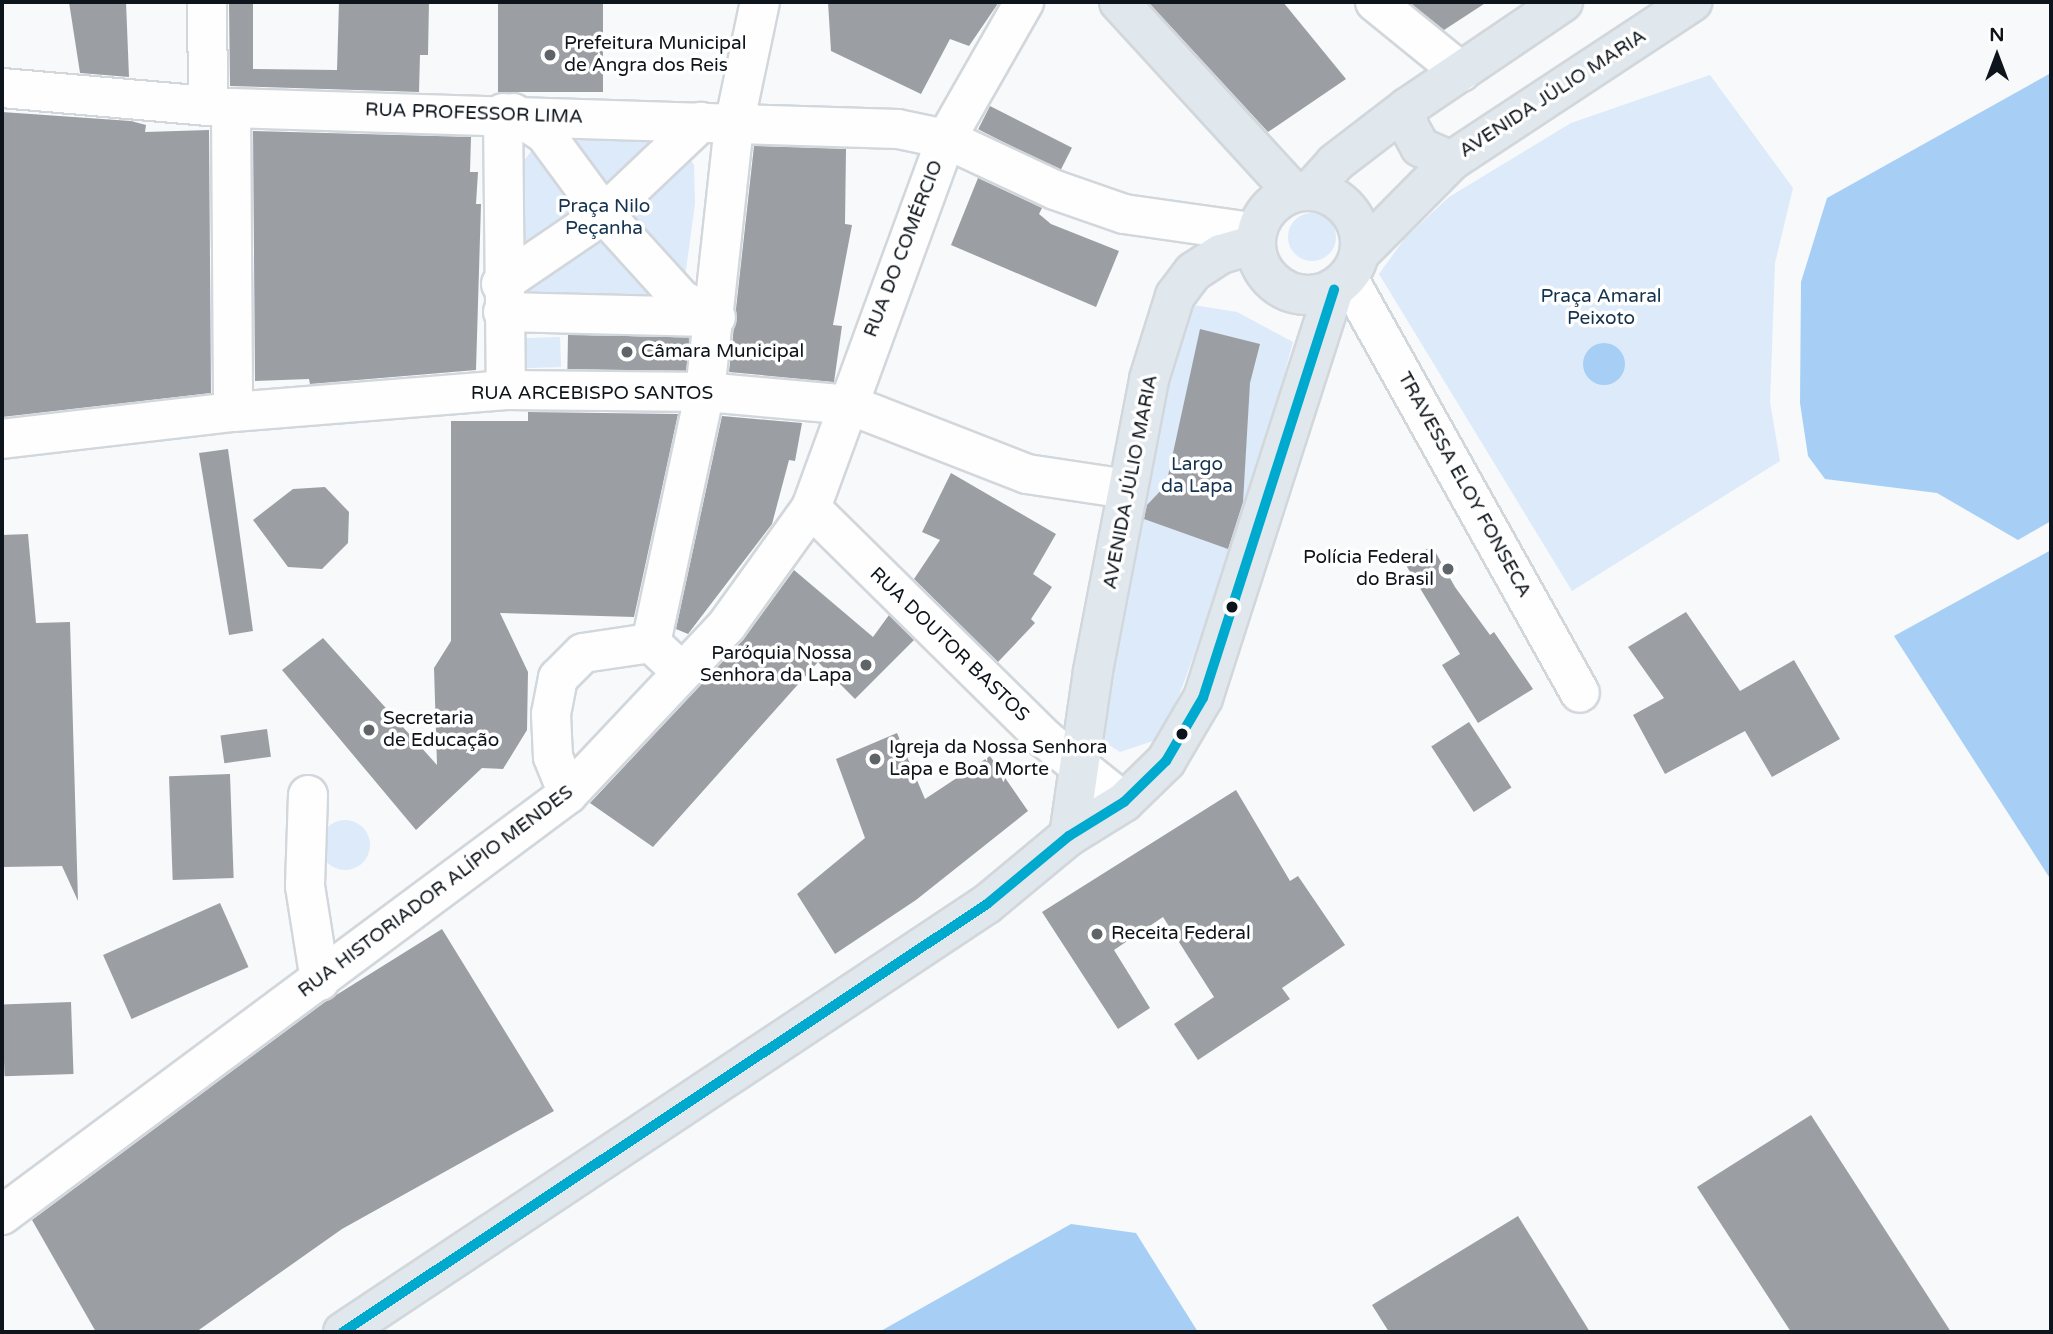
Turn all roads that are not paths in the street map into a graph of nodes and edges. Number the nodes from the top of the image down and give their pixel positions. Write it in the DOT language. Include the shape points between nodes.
graph roads {
  1 [pos="207,2"];
  2 [pos="761,2"];
  3 [pos="1024,2"];
  4 [pos="1119,2"];
  5 [pos="1375,2"];
  6 [pos="1563,2"];
  7 [pos="1692,2"];
  8 [pos="1461,72"];
  9 [pos="2,88"];
  10 [pos="219,107"];
  11 [pos="1408,107"];
  12 [pos="508,113"];
  13 [pos="718,123"];
  14 [pos="946,139"];
  15 [pos="1451,161"];
  16 [pos="1302,191"];
  17 [pos="604,214"];
  18 [pos="1256,239"];
  19 [pos="1347,273"];
  20 [pos="502,298"];
  21 [pos="716,317"];
  22 [pos="506,390"];
  23 [pos="705,392"];
  24 [pos="849,405"];
  25 [pos="233,412"];
  26 [pos="2,439"];
  27 [pos="1128,489"];
  28 [pos="811,508"];
  29 [pos="651,643"];
  30 [pos="682,672"];
  31 [pos="1580,693"];
  32 [pos="1080,767"];
  33 [pos="568,794"];
  34 [pos="308,795"];
  35 [pos="1124,802"];
  36 [pos="1069,836"];
  37 [pos="320,981"];
  38 [pos="2,1215"];
  39 [pos="343,1332"];
  1 -- 10 [label="street"];
  2 -- 13 [label="street"];
  3 -- 14 [label="street, RUA DO COMÉRCIO"];
  4 -- 16 [label="main road"];
  5 -- 8 [label="street"];
  6 -- 8 [label="main road"];
  7 -- 15 [label="main road, AVENIDA JÚLIO MARIA"];
  8 -- 11 [label="main road"];
  9 -- 10 [label="street, RUA PROFESSOR LIMA"];
  10 -- 12 [label="street, RUA PROFESSOR LIMA"];
  10 -- 25 [label="street"];
  11 -- 15 [label="main road" via="1408,125 1420,147"];
  11 -- 16 [label="main road"];
  12 -- 13 [label="street, RUA PROFESSOR LIMA"];
  12 -- 17 [label="street" via="545,134"];
  12 -- 20 [label="street"];
  13 -- 14 [label="street, RUA PROFESSOR LIMA" via="830,125"];
  13 -- 17 [label="street"];
  13 -- 21 [label="street"];
  14 -- 18 [label="street" via="1055,190 1124,214"];
  14 -- 24 [label="street, RUA DO COMÉRCIO"];
  15 -- 19 [label="main road, AVENIDA JÚLIO MARIA"];
  16 -- 18 [label="main road" via="1265,212"];
  16 -- 19 [label="main road" via="1328,194 1349,211 1361,235"];
  17 -- 20 [label="street"];
  17 -- 21 [label="street" via="682,300"];
  18 -- 19 [label="main road" via="1268,278 1282,289 1299,295"];
  18 -- 27 [label="main road, AVENIDA JÚLIO MARIA" via="1193,272 1175,296 1149,379"];
  19 -- 31 [label="street, TRAVESSA ELOY FONSECA"];
  19 -- 35 [label="main road" via="1203,698 1166,761"];
  20 -- 21 [label="street"];
  20 -- 22 [label="street"];
  21 -- 23 [label="street"];
  22 -- 23 [label="street, RUA ARCEBISPO SANTOS"];
  22 -- 25 [label="street, RUA ARCEBISPO SANTOS"];
  23 -- 24 [label="street, RUA ARCEBISPO SANTOS"];
  23 -- 29 [label="street"];
  24 -- 27 [label="street, RUA ARCEBISPO SANTOS" via="1027,474"];
  24 -- 28 [label="street, RUA DO COMÉRCIO"];
  25 -- 26 [label="street, RUA ARCEBISPO SANTOS"];
  27 -- 32 [label="main road, AVENIDA JÚLIO MARIA"];
  28 -- 30 [label="street, RUA HISTORIADOR ALÍPIO MENDES" via="727,625"];
  28 -- 32 [label="street, RUA DOUTOR BASTOS" via="1044,738"];
  29 -- 30 [label="street"];
  29 -- 33 [label="street" via="583,653 558,678 551,714 553,757"];
  30 -- 33 [label="street, RUA HISTORIADOR ALÍPIO MENDES"];
  32 -- 35 [label="street, RUA DOUTOR BASTOS"];
  32 -- 36 [label="main road, AVENIDA JÚLIO MARIA"];
  33 -- 37 [label="street, RUA HISTORIADOR ALÍPIO MENDES"];
  34 -- 37 [label="street" via="305,886"];
  35 -- 36 [label="main road"];
  36 -- 39 [label="main road" via="933,941"];
  37 -- 38 [label="street, RUA HISTORIADOR ALÍPIO MENDES"];
}
